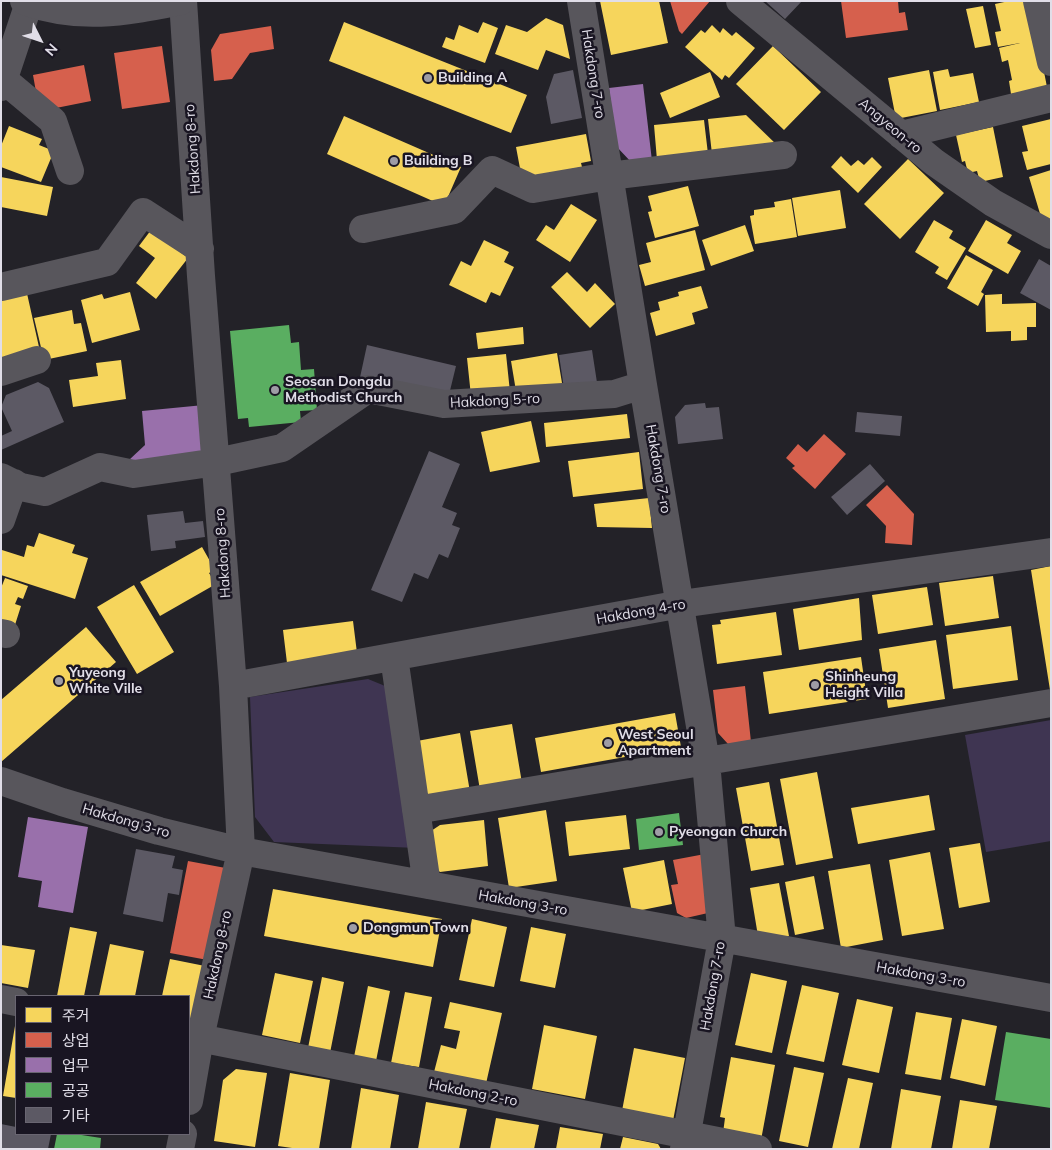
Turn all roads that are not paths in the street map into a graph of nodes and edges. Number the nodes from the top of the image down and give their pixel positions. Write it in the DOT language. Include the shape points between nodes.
graph roads {
  1 [pos="182,1"];
  2 [pos="581,1"];
  3 [pos="740,1"];
  4 [pos="1037,1"];
  5 [pos="26,2"];
  6 [pos="1051,62"];
  7 [pos="2,84"];
  8 [pos="1051,98"];
  9 [pos="901,136"];
  10 [pos="783,155"];
  11 [pos="70,171"];
  12 [pos="609,176"];
  13 [pos="363,229"];
  14 [pos="1051,234"];
  15 [pos="200,250"];
  16 [pos="1,287"];
  17 [pos="37,360"];
  18 [pos="1,372"];
  19 [pos="643,385"];
  20 [pos="217,462"];
  21 [pos="7,480"];
  22 [pos="1,520"];
  23 [pos="1051,552"];
  24 [pos="681,604"];
  25 [pos="394,657"];
  26 [pos="233,686"];
  27 [pos="1051,703"];
  28 [pos="706,762"];
  29 [pos="1,781"];
  30 [pos="416,810"];
  31 [pos="241,851"];
  32 [pos="427,885"];
  33 [pos="722,939"];
  34 [pos="1,998"];
  35 [pos="1051,998"];
  36 [pos="15,1002"];
  37 [pos="194,1037"];
  38 [pos="190,1088"];
  39 [pos="183,1135"];
  40 [pos="685,1142"];
  41 [pos="180,1149"];
  42 [pos="758,1149"];
  1 -- 5 [label="street" via="96,14 63,11"];
  1 -- 15 [label="street, Hakdong 8-ro"];
  2 -- 12 [label="street, Hakdong 7-ro"];
  3 -- 9 [label="street, Angyeon-ro"];
  4 -- 6 [label="street"];
  5 -- 7 [label="street"];
  7 -- 11 [label="street" via="53,121"];
  8 -- 9 [label="street"];
  9 -- 14 [label="street, Angyeon-ro" via="957,179"];
  10 -- 12 [label="street"];
  12 -- 13 [label="street" via="533,189 492,170 454,210"];
  12 -- 19 [label="street, Hakdong 7-ro"];
  15 -- 16 [label="street" via="143,212 107,262"];
  15 -- 20 [label="street, Hakdong 8-ro"];
  17 -- 18 [label="street"];
  19 -- 20 [label="street, Hakdong 5-ro" via="614,394 444,404 368,389 282,448"];
  19 -- 24 [label="street, Hakdong 7-ro"];
  20 -- 21 [label="street, Hakdong 5-ro" via="134,474 100,467 45,492"];
  20 -- 26 [label="street, Hakdong 8-ro"];
  21 -- 22 [label="street"];
  23 -- 24 [label="street, Hakdong 4-ro"];
  24 -- 25 [label="street, Hakdong 4-ro"];
  24 -- 28 [label="street, Hakdong 7-ro"];
  25 -- 26 [label="street, Hakdong 4-ro"];
  25 -- 30 [label="street"];
  26 -- 31 [label="street, Hakdong 8-ro"];
  27 -- 28 [label="street"];
  28 -- 30 [label="street"];
  28 -- 33 [label="street, Hakdong 7-ro"];
  29 -- 31 [label="street, Hakdong 3-ro" via="159,831"];
  30 -- 32 [label="street"];
  31 -- 32 [label="street, Hakdong 3-ro"];
  31 -- 37 [label="street, Hakdong 8-ro"];
  32 -- 33 [label="street, Hakdong 3-ro"];
  33 -- 35 [label="street, Hakdong 3-ro"];
  33 -- 40 [label="street, Hakdong 7-ro"];
  34 -- 36 [label="street"];
  37 -- 38 [label="street, Hakdong 8-ro"];
  37 -- 40 [label="street, Hakdong 2-ro"];
  39 -- 41 [label="street"];
  40 -- 42 [label="street, Hakdong 2-ro"];
}
